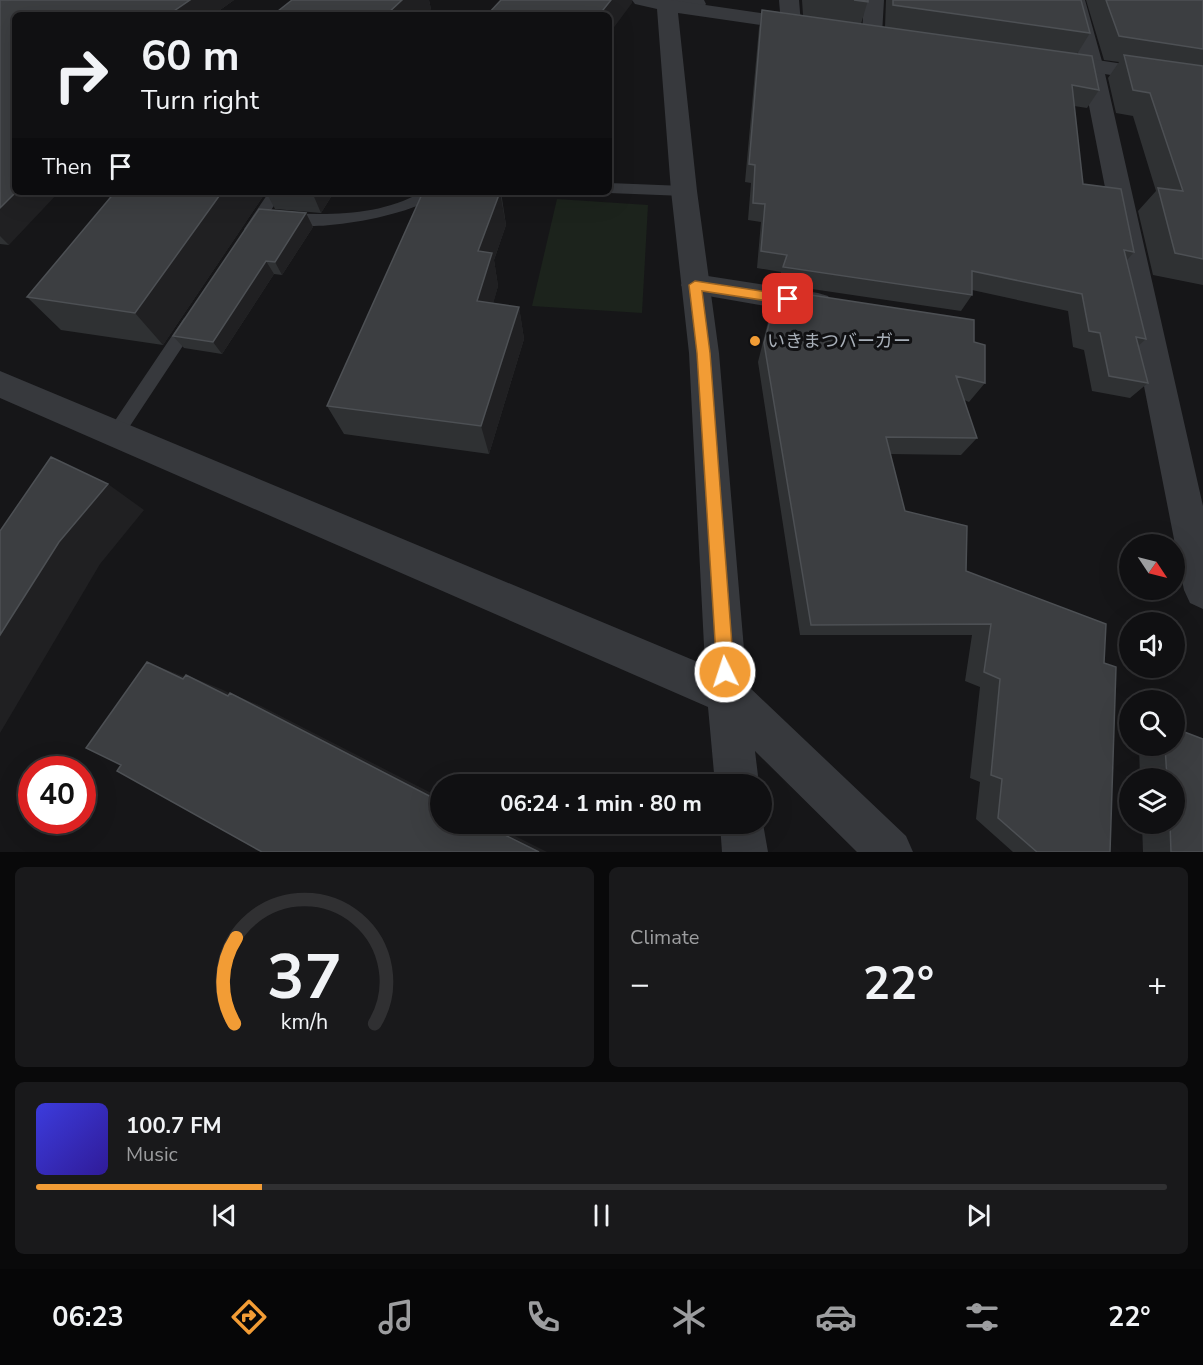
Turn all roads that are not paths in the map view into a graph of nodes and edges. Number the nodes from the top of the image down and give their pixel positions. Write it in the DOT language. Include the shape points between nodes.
graph roads {
  1 [pos="789,0"];
  2 [pos="874,0"];
  3 [pos="1075,0"];
  4 [pos="668,2"];
  5 [pos="792,24"];
  6 [pos="826,28"];
  7 [pos="849,31"];
  8 [pos="872,34"];
  9 [pos="895,38"];
  10 [pos="1031,57"];
  11 [pos="1092,65"];
  12 [pos="1203,82"];
  13 [pos="612,188"];
  14 [pos="684,191"];
  15 [pos="274,195"];
  16 [pos="428,195"];
  17 [pos="261,214"];
  18 [pos="242,244"];
  19 [pos="695,285"];
  20 [pos="202,303"];
  21 [pos="846,308"];
  22 [pos="0,384"];
  23 [pos="116,433"];
  24 [pos="1203,590"];
  25 [pos="727,695"];
  26 [pos="736,774"];
  27 [pos="743,834"];
  28 [pos="745,852"];
  29 [pos="890,852"];
  1 -- 5 [label="street"];
  2 -- 8 [label="street"];
  3 -- 11 [label="street"];
  4 -- 5 [label="street"];
  4 -- 14 [label="street"];
  5 -- 6 [label="street"];
  7 -- 8 [label="street"];
  8 -- 9 [label="street"];
  10 -- 11 [label="street"];
  11 -- 12 [label="street"];
  11 -- 24 [label="street"];
  13 -- 14 [label="lane"];
  14 -- 19 [label="street"];
  15 -- 17 [label="lane"];
  16 -- 17 [label="lane" via="383,214 345,220"];
  17 -- 18 [label="lane"];
  19 -- 21 [label="street"];
  19 -- 25 [label="street" via="704,353"];
  20 -- 23 [label="lane"];
  22 -- 23 [label="street"];
  23 -- 25 [label="street"];
  25 -- 26 [label="street"];
  25 -- 29 [label="street"];
  27 -- 28 [label="street"];
}
